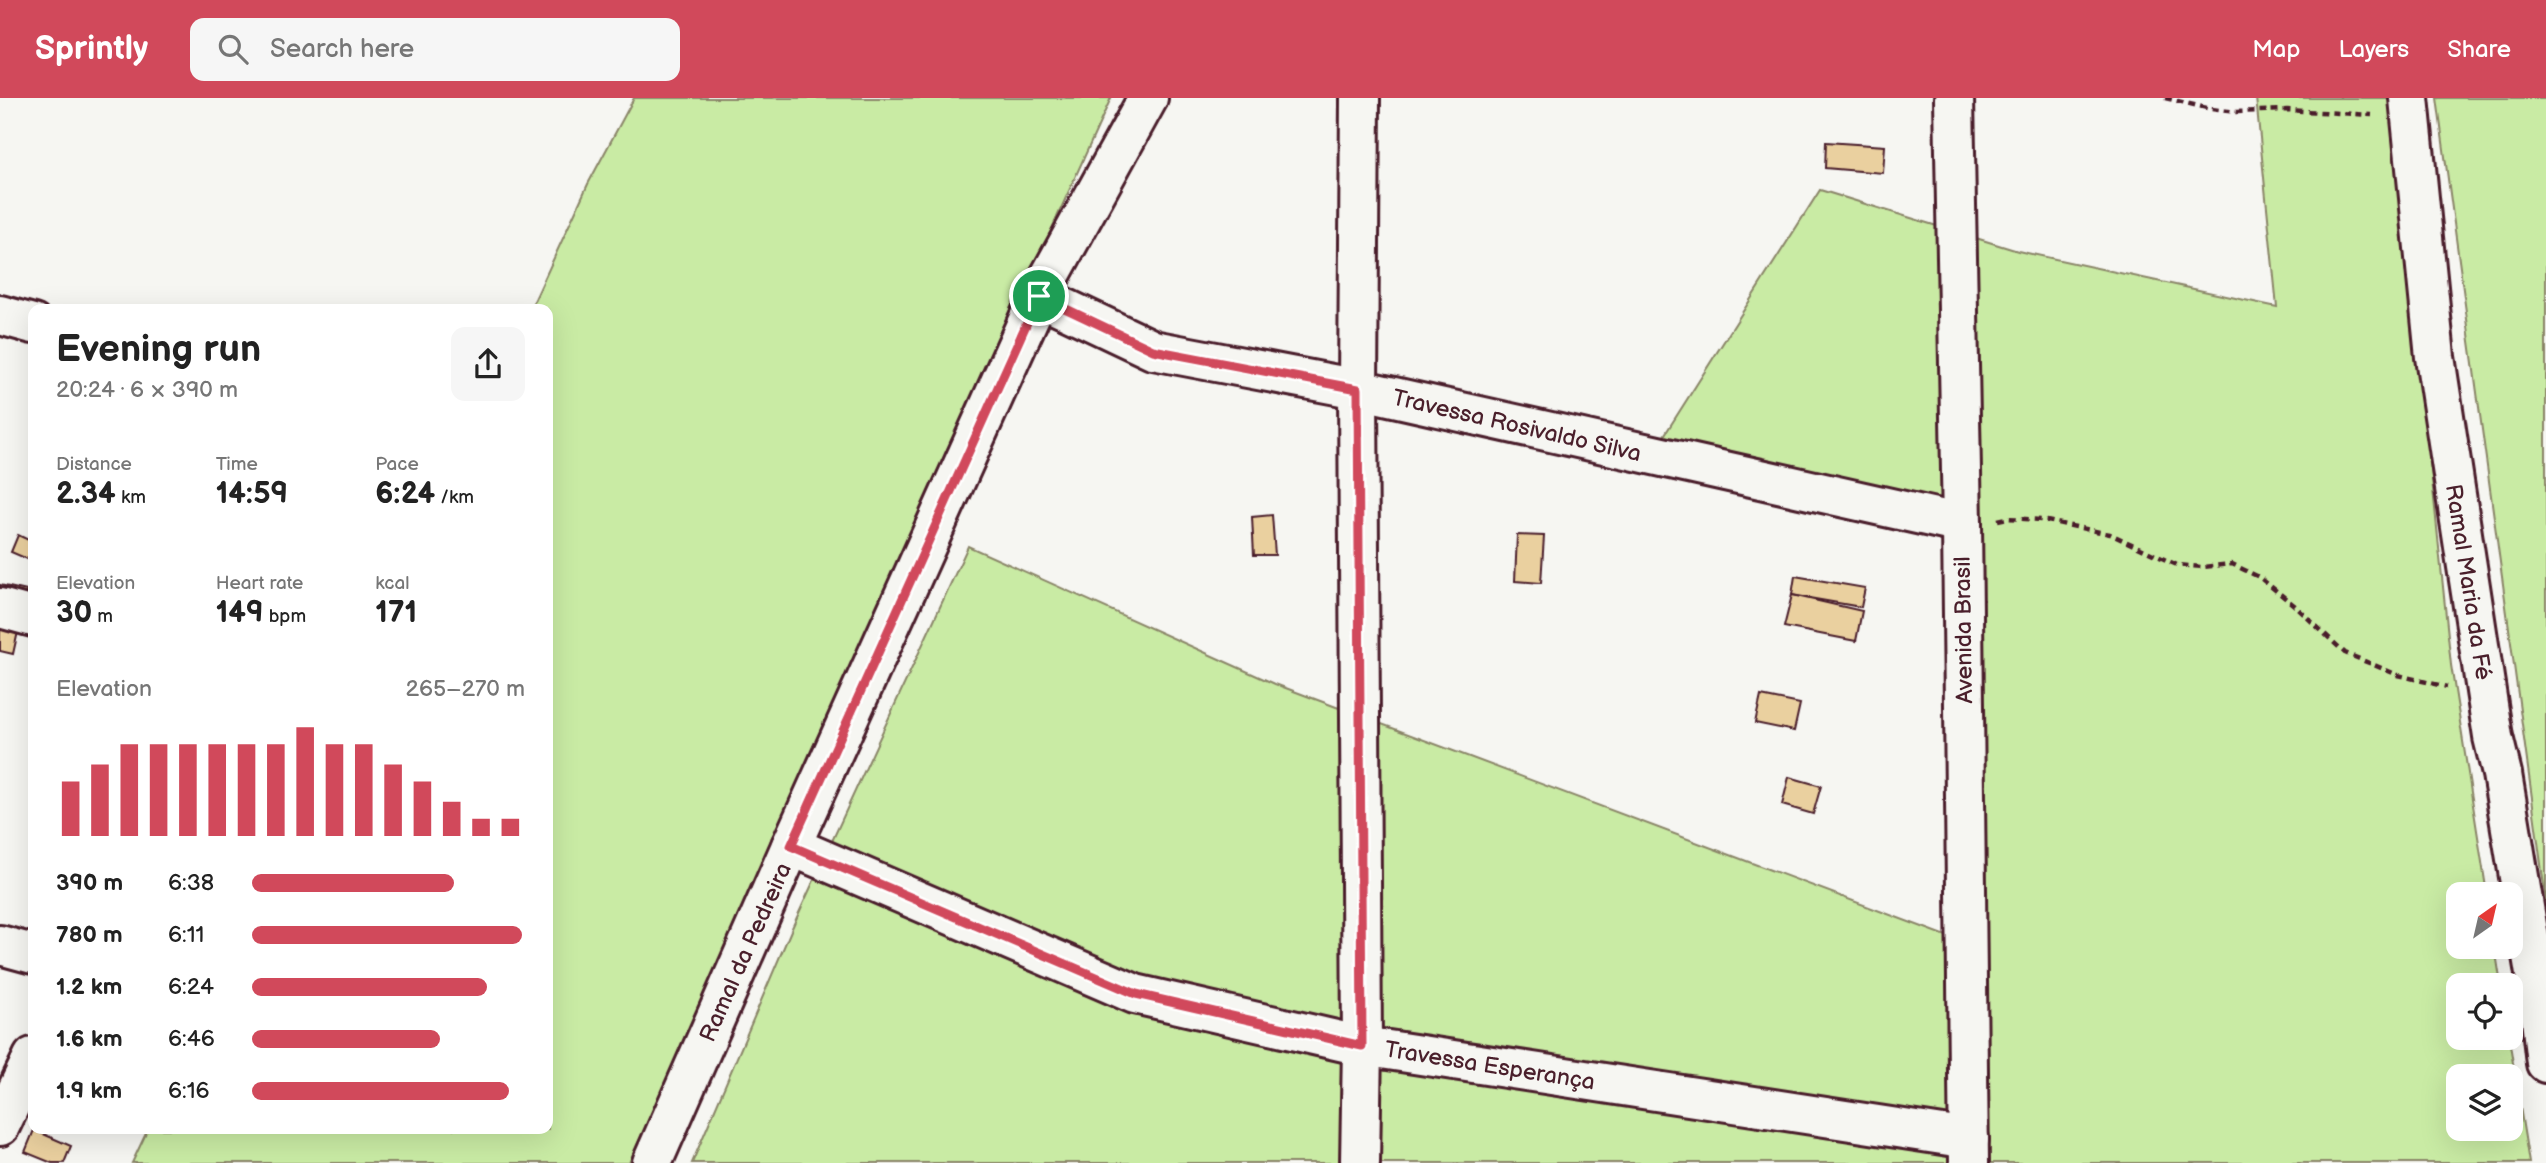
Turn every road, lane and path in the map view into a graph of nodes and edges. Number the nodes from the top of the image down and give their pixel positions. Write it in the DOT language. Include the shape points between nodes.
graph roads {
  1 [pos="1149,98"];
  2 [pos="1360,98"];
  3 [pos="1954,98"];
  4 [pos="2165,98"];
  5 [pos="2410,108"];
  6 [pos="1039,296"];
  7 [pos="0,315"];
  8 [pos="28,323"];
  9 [pos="1358,389"];
  10 [pos="1962,524"];
  11 [pos="0,608"];
  12 [pos="28,616"];
  13 [pos="2487,696"];
  14 [pos="791,846"];
  15 [pos="0,944"];
  16 [pos="28,952"];
  17 [pos="1362,1046"];
  18 [pos="2546,1063"];
  19 [pos="28,1067"];
  20 [pos="0,1126"];
  21 [pos="1969,1151"];
  22 [pos="652,1163"];
  23 [pos="1360,1163"];
  1 -- 6 [label="street, Ramal da Pedreira"];
  2 -- 9 [label="street"];
  3 -- 10 [label="street, Avenida Brasil"];
  4 -- 5 [label="path" via="2236,112"];
  5 -- 13 [label="street, Ramal Maria da Fé" via="2435,357"];
  6 -- 9 [label="street, Travessa Rosivaldo Silva" via="1153,350"];
  6 -- 14 [label="street, Ramal da Pedreira"];
  7 -- 8 [label="street"];
  9 -- 10 [label="street, Travessa Rosivaldo Silva"];
  9 -- 17 [label="street"];
  10 -- 13 [label="path" via="2007,518 2042,520 2109,534 2177,565 2232,564 2294,605 2345,653 2398,675"];
  10 -- 21 [label="street, Avenida Brasil"];
  11 -- 12 [label="street"];
  13 -- 18 [label="street, Ramal Maria da Fé"];
  14 -- 17 [label="street, Travessa Esperança" via="1136,994"];
  14 -- 22 [label="street, Ramal da Pedreira"];
  15 -- 16 [label="street"];
  17 -- 21 [label="street, Travessa Esperança"];
  17 -- 23 [label="street"];
  19 -- 20 [label="street"];
}
